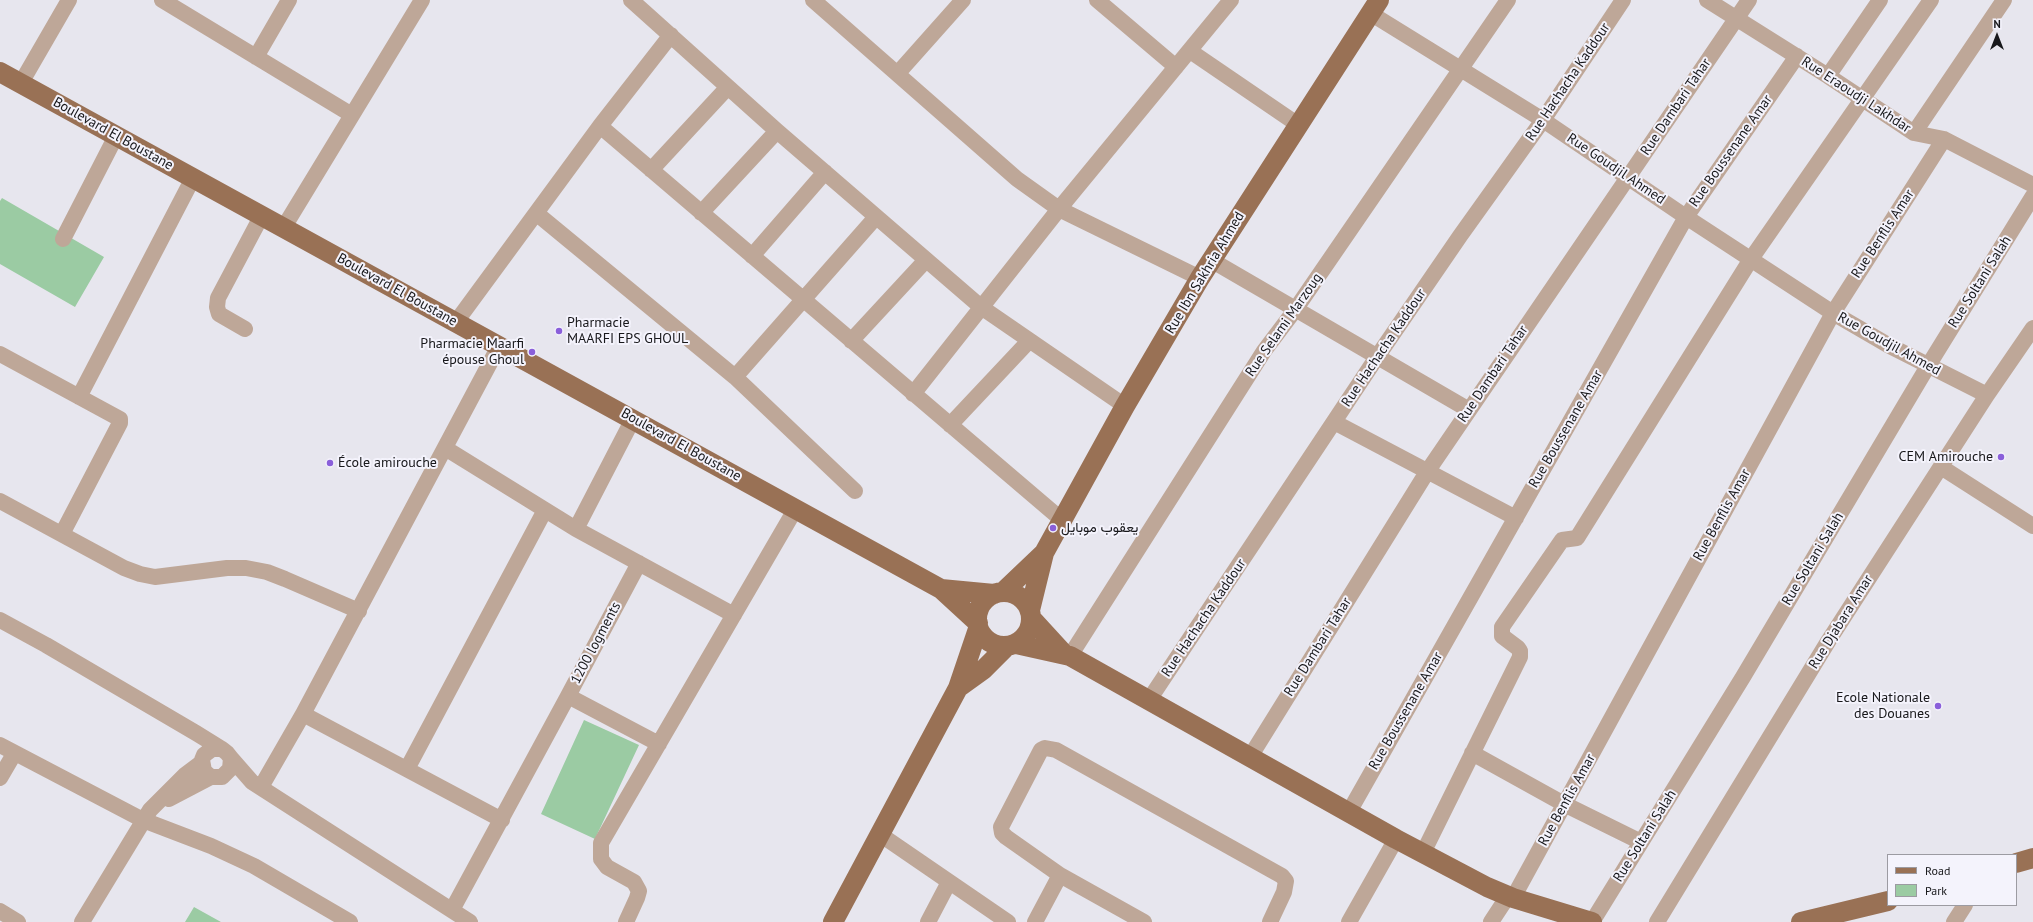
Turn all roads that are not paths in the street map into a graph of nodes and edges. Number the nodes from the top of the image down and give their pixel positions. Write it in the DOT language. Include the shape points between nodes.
graph roads {
  1 [pos="69,0"];
  2 [pos="162,0"];
  3 [pos="289,0"];
  4 [pos="422,0"];
  5 [pos="631,0"];
  6 [pos="963,0"];
  7 [pos="1097,0"];
  8 [pos="1231,0"];
  9 [pos="1508,0"];
  10 [pos="1623,0"];
  11 [pos="1708,0"];
  12 [pos="1749,0"];
  13 [pos="1880,0"];
  14 [pos="1930,0"];
  15 [pos="2004,0"];
  16 [pos="820,2"];
  17 [pos="1374,6"];
  18 [pos="1736,18"];
  19 [pos="671,35"];
  20 [pos="1190,51"];
  21 [pos="1797,56"];
  22 [pos="256,57"];
  23 [pos="1176,68"];
  24 [pos="1462,69"];
  25 [pos="0,72"];
  26 [pos="898,73"];
  27 [pos="1828,76"];
  28 [pos="21,83"];
  29 [pos="728,87"];
  30 [pos="1863,100"];
  31 [pos="352,114"];
  32 [pos="1544,120"];
  33 [pos="1297,124"];
  34 [pos="600,126"];
  35 [pos="777,130"];
  36 [pos="1914,133"];
  37 [pos="116,136"];
  38 [pos="1944,140"];
  39 [pos="651,170"];
  40 [pos="825,172"];
  41 [pos="193,178"];
  42 [pos="1628,178"];
  43 [pos="2033,185"];
  44 [pos="2033,196"];
  45 [pos="1059,209"];
  46 [pos="536,213"];
  47 [pos="702,213"];
  48 [pos="262,215"];
  49 [pos="876,216"];
  50 [pos="1686,217"];
  51 [pos="284,227"];
  52 [pos="63,239"];
  53 [pos="752,256"];
  54 [pos="1751,259"];
  55 [pos="926,260"];
  56 [pos="1211,260"];
  57 [pos="1200,278"];
  58 [pos="804,301"];
  59 [pos="981,308"];
  60 [pos="1295,310"];
  61 [pos="1832,313"];
  62 [pos="456,322"];
  63 [pos="2033,328"];
  64 [pos="245,329"];
  65 [pos="851,341"];
  66 [pos="1029,341"];
  67 [pos="500,346"];
  68 [pos="0,354"];
  69 [pos="1377,357"];
  70 [pos="1928,366"];
  71 [pos="735,377"];
  72 [pos="913,394"];
  73 [pos="1987,395"];
  74 [pos="79,397"];
  75 [pos="1126,406"];
  76 [pos="1469,410"];
  77 [pos="633,419"];
  78 [pos="1334,422"];
  79 [pos="950,425"];
  80 [pos="445,448"];
  81 [pos="1941,466"];
  82 [pos="1427,472"];
  83 [pos="855,491"];
  84 [pos="2,507"];
  85 [pos="796,508"];
  86 [pos="545,510"];
  87 [pos="1516,518"];
  88 [pos="1062,520"];
  89 [pos="2033,526"];
  90 [pos="576,529"];
  91 [pos="62,534"];
  92 [pos="1044,553"];
  93 [pos="639,563"];
  94 [pos="941,589"];
  95 [pos="998,593"];
  96 [pos="359,611"];
  97 [pos="734,614"];
  98 [pos="1031,614"];
  99 [pos="0,620"];
  100 [pos="978,626"];
  101 [pos="1011,645"];
  102 [pos="1067,655"];
  103 [pos="958,688"];
  104 [pos="568,696"];
  105 [pos="1149,700"];
  106 [pos="304,714"];
  107 [pos="196,733"];
  108 [pos="659,744"];
  109 [pos="0,745"];
  110 [pos="1472,753"];
  111 [pos="14,754"];
  112 [pos="226,754"];
  113 [pos="1250,756"];
  114 [pos="201,761"];
  115 [pos="407,769"];
  116 [pos="216,777"];
  117 [pos="0,778"];
  118 [pos="256,784"];
  119 [pos="1564,804"];
  120 [pos="1349,812"];
  121 [pos="146,815"];
  122 [pos="502,820"];
  123 [pos="881,835"];
  124 [pos="1396,838"];
  125 [pos="1641,842"];
  126 [pos="1423,853"];
  127 [pos="2033,858"];
  128 [pos="2017,863"];
  129 [pos="1060,875"];
  130 [pos="949,882"];
  131 [pos="1511,897"];
  132 [pos="1887,901"];
  133 [pos="1964,906"];
  134 [pos="452,910"];
  135 [pos="0,911"];
  136 [pos="18,922"];
  137 [pos="82,922"];
  138 [pos="350,922"];
  139 [pos="470,922"];
  140 [pos="626,922"];
  141 [pos="833,922"];
  142 [pos="928,922"];
  143 [pos="1008,922"];
  144 [pos="1035,922"];
  145 [pos="1144,922"];
  146 [pos="1270,922"];
  147 [pos="1349,922"];
  148 [pos="1491,922"];
  149 [pos="1592,922"];
  150 [pos="1658,922"];
  151 [pos="1801,922"];
  152 [pos="1954,922"];
  1 -- 28 [label="street"];
  2 -- 22 [label="street"];
  3 -- 22 [label="street"];
  4 -- 31 [label="street"];
  5 -- 19 [label="street"];
  6 -- 26 [label="street"];
  7 -- 23 [label="street"];
  8 -- 20 [label="street"];
  9 -- 24 [label="street, Rue Selami Marzoug"];
  10 -- 32 [label="street, Rue Hachacha Kaddour"];
  11 -- 18 [label="street, Rue Eraoudji Lakhdar"];
  12 -- 18 [label="street, Rue Dambari Tahar"];
  13 -- 27 [label="street"];
  14 -- 30 [label="street"];
  15 -- 36 [label="street"];
  16 -- 26 [label="street"];
  17 -- 24 [label="street, Rue Goudjil Ahmed"];
  17 -- 33 [label="main road, Rue Ibn Sakhria Ahmed"];
  18 -- 21 [label="street, Rue Eraoudji Lakhdar"];
  18 -- 42 [label="street, Rue Dambari Tahar"];
  19 -- 29 [label="street"];
  19 -- 34 [label="street"];
  20 -- 23 [label="street"];
  20 -- 33 [label="street"];
  21 -- 27 [label="street, Rue Eraoudji Lakhdar"];
  21 -- 50 [label="street, Rue Boussenane Amar"];
  22 -- 31 [label="street"];
  23 -- 45 [label="street"];
  24 -- 32 [label="street, Rue Goudjil Ahmed"];
  24 -- 60 [label="street, Rue Selami Marzoug"];
  25 -- 28 [label="main road, Boulevard El Boustane"];
  26 -- 45 [label="street" via="1017,179"];
  27 -- 30 [label="street, Rue Eraoudji Lakhdar"];
  28 -- 37 [label="main road, Boulevard El Boustane"];
  29 -- 35 [label="street"];
  29 -- 39 [label="street"];
  30 -- 36 [label="street, Rue Eraoudji Lakhdar"];
  30 -- 54 [label="street"];
  31 -- 51 [label="street"];
  32 -- 42 [label="street, Rue Goudjil Ahmed"];
  32 -- 69 [label="street, Rue Hachacha Kaddour"];
  33 -- 56 [label="main road, Rue Ibn Sakhria Ahmed"];
  34 -- 39 [label="street"];
  34 -- 46 [label="street"];
  35 -- 40 [label="street"];
  35 -- 47 [label="street"];
  36 -- 38 [label="street, Rue Eraoudji Lakhdar"];
  37 -- 41 [label="main road, Boulevard El Boustane"];
  37 -- 52 [label="street"];
  38 -- 43 [label="street, Rue Eraoudji Lakhdar"];
  38 -- 61 [label="street, Rue Benflis Amar"];
  39 -- 47 [label="street"];
  40 -- 49 [label="street"];
  40 -- 53 [label="street"];
  41 -- 48 [label="main road, Boulevard El Boustane"];
  41 -- 74 [label="street"];
  42 -- 50 [label="street, Rue Goudjil Ahmed"];
  42 -- 76 [label="street, Rue Dambari Tahar"];
  44 -- 70 [label="street, Rue Soltani Salah"];
  45 -- 57 [label="street"];
  45 -- 59 [label="street"];
  46 -- 62 [label="street"];
  46 -- 71 [label="street"];
  47 -- 53 [label="street"];
  48 -- 51 [label="main road, Boulevard El Boustane"];
  48 -- 64 [label="street" via="218,298 217,307 220,314"];
  49 -- 55 [label="street"];
  49 -- 58 [label="street"];
  50 -- 54 [label="street, Rue Goudjil Ahmed"];
  50 -- 87 [label="street, Rue Boussenane Amar"];
  51 -- 62 [label="main road, Boulevard El Boustane"];
  53 -- 58 [label="street"];
  54 -- 61 [label="street, Rue Goudjil Ahmed"];
  54 -- 110 [label="street" via="1577,538 1562,540 1502,627 1502,636 1518,648 1520,653"];
  55 -- 59 [label="street"];
  55 -- 65 [label="street"];
  56 -- 57 [label="main road, Rue Ibn Sakhria Ahmed"];
  56 -- 60 [label="street"];
  57 -- 75 [label="main road, Rue Ibn Sakhria Ahmed"];
  58 -- 65 [label="street"];
  58 -- 71 [label="street"];
  59 -- 66 [label="street"];
  59 -- 72 [label="street"];
  60 -- 69 [label="street"];
  60 -- 102 [label="street, Rue Selami Marzoug" via="1235,396"];
  61 -- 70 [label="street, Rue Goudjil Ahmed"];
  61 -- 119 [label="street, Rue Benflis Amar"];
  62 -- 67 [label="main road, Boulevard El Boustane"];
  63 -- 73 [label="street, Rue Djabara Amar"];
  65 -- 72 [label="street"];
  66 -- 75 [label="street"];
  66 -- 79 [label="street"];
  67 -- 77 [label="main road, Boulevard El Boustane"];
  67 -- 80 [label="street"];
  68 -- 74 [label="street"];
  69 -- 76 [label="street"];
  69 -- 78 [label="street, Rue Hachacha Kaddour"];
  70 -- 73 [label="street, Rue Goudjil Ahmed"];
  70 -- 125 [label="street, Rue Soltani Salah" via="1743,677"];
  71 -- 83 [label="street"];
  72 -- 79 [label="street"];
  73 -- 81 [label="street, Rue Djabara Amar"];
  74 -- 91 [label="street" via="119,417 121,421"];
  75 -- 88 [label="main road, Rue Ibn Sakhria Ahmed"];
  76 -- 82 [label="street, Rue Dambari Tahar"];
  77 -- 85 [label="main road, Boulevard El Boustane"];
  77 -- 90 [label="street"];
  78 -- 82 [label="street"];
  78 -- 105 [label="street, Rue Hachacha Kaddour"];
  79 -- 88 [label="street"];
  80 -- 86 [label="street"];
  80 -- 96 [label="street"];
  81 -- 89 [label="street"];
  81 -- 150 [label="street, Rue Djabara Amar" via="1829,640"];
  82 -- 87 [label="street"];
  82 -- 113 [label="street, Rue Dambari Tahar"];
  84 -- 91 [label="street"];
  85 -- 94 [label="main road, Boulevard El Boustane"];
  85 -- 97 [label="street"];
  86 -- 90 [label="street"];
  86 -- 115 [label="street"];
  87 -- 120 [label="street, Rue Boussenane Amar"];
  88 -- 92 [label="main road, Rue Ibn Sakhria Ahmed"];
  90 -- 93 [label="street"];
  91 -- 96 [label="street" via="140,574 155,577 246,568 285,579"];
  92 -- 95 [label="main road"];
  92 -- 98 [label="main road"];
  93 -- 97 [label="street"];
  93 -- 104 [label="street, 1200 logments"];
  94 -- 95 [label="main road"];
  94 -- 100 [label="main road"];
  95 -- 98 [label="main road" via="1012,593 1021,598"];
  95 -- 100 [label="main road" via="986,599 978,610"];
  96 -- 106 [label="street"];
  97 -- 108 [label="street"];
  98 -- 101 [label="main road" via="1026,637"];
  98 -- 102 [label="main road"];
  99 -- 107 [label="street"];
  100 -- 101 [label="main road" via="988,642 997,646"];
  100 -- 103 [label="main road"];
  101 -- 102 [label="main road"];
  101 -- 103 [label="main road"];
  102 -- 105 [label="main road"];
  103 -- 123 [label="main road"];
  104 -- 108 [label="street, 1200 logments"];
  104 -- 122 [label="street"];
  105 -- 113 [label="main road"];
  106 -- 115 [label="street"];
  106 -- 118 [label="street"];
  107 -- 112 [label="street"];
  107 -- 114 [label="street"];
  108 -- 140 [label="street" via="601,843 601,859 607,867 634,882 639,891"];
  109 -- 111 [label="street"];
  110 -- 119 [label="street"];
  110 -- 126 [label="street"];
  111 -- 117 [label="street"];
  111 -- 121 [label="street"];
  112 -- 114 [label="street" via="212,749"];
  112 -- 116 [label="street" via="230,769"];
  112 -- 118 [label="street"];
  113 -- 120 [label="main road"];
  114 -- 116 [label="street" via="204,772"];
  114 -- 121 [label="street"];
  115 -- 122 [label="street"];
  116 -- 118 [label="street"];
  116 -- 121 [label="street"];
  118 -- 134 [label="street"];
  119 -- 125 [label="street"];
  119 -- 131 [label="street, Rue Benflis Amar"];
  120 -- 124 [label="main road"];
  121 -- 137 [label="street"];
  121 -- 138 [label="street" via="254,866"];
  122 -- 134 [label="street"];
  123 -- 130 [label="street"];
  123 -- 141 [label="main road"];
  124 -- 126 [label="main road"];
  124 -- 147 [label="street"];
  125 -- 149 [label="street, Rue Soltani Salah"];
  126 -- 131 [label="main road"];
  127 -- 128 [label="main road"];
  129 -- 144 [label="street"];
  129 -- 145 [label="street"];
  129 -- 146 [label="street" via="1006,838 1002,830 1002,824 1041,750 1045,748 1056,750 1282,876 1286,881 1284,892"];
  130 -- 142 [label="street"];
  130 -- 143 [label="street"];
  131 -- 148 [label="street, Rue Benflis Amar"];
  131 -- 149 [label="main road"];
  132 -- 151 [label="main road"];
  133 -- 152 [label="street"];
  134 -- 139 [label="street"];
  135 -- 136 [label="street"];
}
